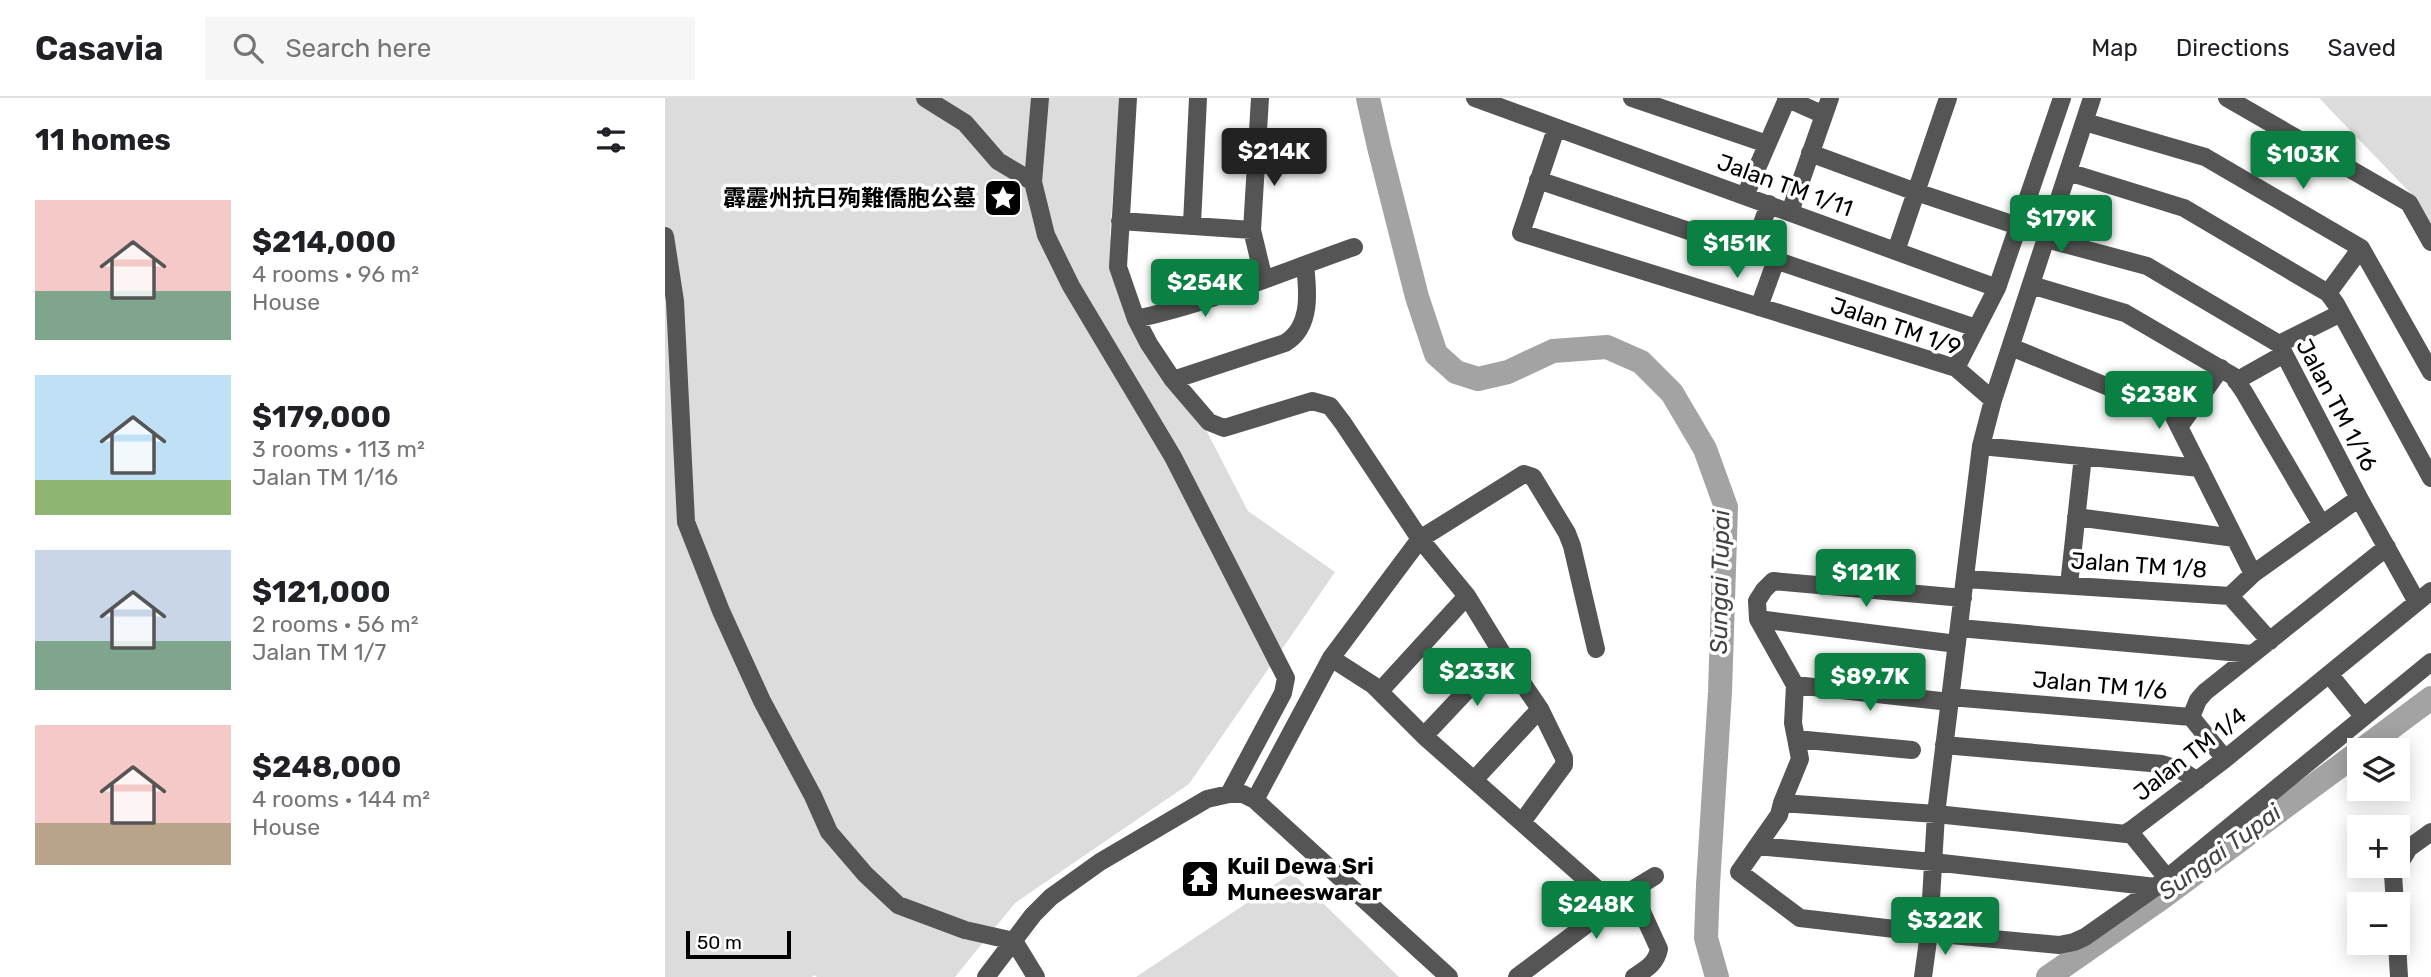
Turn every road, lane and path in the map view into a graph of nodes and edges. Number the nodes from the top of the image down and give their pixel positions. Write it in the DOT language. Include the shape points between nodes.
graph roads {
  1 [pos="925,98"];
  2 [pos="1040,98"];
  3 [pos="1128,98"];
  4 [pos="1198,98"];
  5 [pos="1260,98"];
  6 [pos="1475,98"];
  7 [pos="1632,98"];
  8 [pos="1786,98"];
  9 [pos="1948,98"];
  10 [pos="2062,98"];
  11 [pos="2227,98"];
  12 [pos="2088,99"];
  13 [pos="1827,106"];
  14 [pos="2085,122"];
  15 [pos="1556,129"];
  16 [pos="1767,144"];
  17 [pos="1810,153"];
  18 [pos="2068,172"];
  19 [pos="1538,180"];
  20 [pos="1033,182"];
  21 [pos="1916,192"];
  22 [pos="1745,196"];
  23 [pos="1769,204"];
  24 [pos="1790,212"];
  25 [pos="1120,220"];
  26 [pos="1192,224"];
  27 [pos="2018,226"];
  28 [pos="1252,230"];
  29 [pos="665,236"];
  30 [pos="2046,239"];
  31 [pos="2431,242"];
  32 [pos="1354,247"];
  33 [pos="2361,248"];
  34 [pos="1896,251"];
  35 [pos="1752,252"];
  36 [pos="1776,260"];
  37 [pos="1305,265"];
  38 [pos="1264,280"];
  39 [pos="2031,285"];
  40 [pos="1997,288"];
  41 [pos="2328,293"];
  42 [pos="1759,307"];
  43 [pos="2341,313"];
  44 [pos="1136,319"];
  45 [pos="1976,328"];
  46 [pos="2011,347"];
  47 [pos="2281,349"];
  48 [pos="1956,368"];
  49 [pos="2221,368"];
  50 [pos="2431,372"];
  51 [pos="1174,380"];
  52 [pos="2236,381"];
  53 [pos="1993,400"];
  54 [pos="2179,427"];
  55 [pos="1982,446"];
  56 [pos="2083,456"];
  57 [pos="2200,468"];
  58 [pos="2431,478"];
  59 [pos="2359,498"];
  60 [pos="2076,517"];
  61 [pos="2322,525"];
  62 [pos="2235,538"];
  63 [pos="1420,540"];
  64 [pos="2387,547"];
  65 [pos="2253,574"];
  66 [pos="1966,579"];
  67 [pos="2069,585"];
  68 [pos="1467,596"];
  69 [pos="2230,596"];
  70 [pos="2424,596"];
  71 [pos="1963,597"];
  72 [pos="1758,619"];
  73 [pos="1958,636"];
  74 [pos="2270,640"];
  75 [pos="1596,649"];
  76 [pos="1502,653"];
  77 [pos="2252,654"];
  78 [pos="1331,658"];
  79 [pos="2431,662"];
  80 [pos="2329,674"];
  81 [pos="1795,685"];
  82 [pos="1380,691"];
  83 [pos="1950,700"];
  84 [pos="1540,709"];
  85 [pos="2363,716"];
  86 [pos="2191,717"];
  87 [pos="1424,736"];
  88 [pos="1796,739"];
  89 [pos="1944,745"];
  90 [pos="1912,750"];
  91 [pos="2225,760"];
  92 [pos="1475,779"];
  93 [pos="2197,781"];
  94 [pos="1229,794"];
  95 [pos="1255,800"];
  96 [pos="1782,803"];
  97 [pos="1936,814"];
  98 [pos="1522,822"];
  99 [pos="2130,831"];
  100 [pos="2431,831"];
  101 [pos="1757,846"];
  102 [pos="1933,862"];
  103 [pos="1655,876"];
  104 [pos="2162,882"];
  105 [pos="1632,890"];
  106 [pos="2394,892"];
  107 [pos="1614,904"];
  108 [pos="1929,933"];
  109 [pos="1014,941"];
  110 [pos="2398,955"];
  111 [pos="1438,974"];
  112 [pos="986,977"];
  113 [pos="1036,977"];
  114 [pos="1517,977"];
  115 [pos="1634,977"];
  116 [pos="1923,977"];
  117 [pos="2399,977"];
  1 -- 20 [label="street" via="965,123 998,161"];
  2 -- 20 [label="street"];
  3 -- 25 [label="street"];
  4 -- 26 [label="street"];
  5 -- 28 [label="street"];
  6 -- 15 [label="street, Jalan TM 1/11"];
  7 -- 16 [label="street"];
  8 -- 13 [label="street"];
  8 -- 16 [label="street"];
  9 -- 21 [label="street"];
  10 -- 27 [label="street"];
  11 -- 31 [label="street" via="2409,203"];
  12 -- 14 [label="street"];
  13 -- 17 [label="street"];
  14 -- 18 [label="street"];
  14 -- 33 [label="street" via="2205,157"];
  15 -- 19 [label="street, Jalan TM 1/9"];
  15 -- 22 [label="street, Jalan TM 1/11"];
  16 -- 22 [label="street"];
  17 -- 21 [label="street"];
  17 -- 24 [label="street"];
  18 -- 30 [label="street"];
  18 -- 41 [label="street" via="2184,208"];
  19 -- 35 [label="street"];
  19 -- 42 [label="street, Jalan TM 1/9" via="1521,233"];
  20 -- 94 [label="street" via="1046,234 1071,286 1173,457 1286,678 1283,693"];
  21 -- 27 [label="street"];
  21 -- 34 [label="street"];
  22 -- 23 [label="street, Jalan TM 1/11"];
  23 -- 24 [label="street, Jalan TM 1/11"];
  23 -- 35 [label="street"];
  24 -- 34 [label="street, Jalan TM 1/11"];
  25 -- 26 [label="street"];
  25 -- 44 [label="street" via="1118,267"];
  26 -- 28 [label="street"];
  27 -- 40 [label="street"];
  28 -- 38 [label="street"];
  29 -- 109 [label="street" via="675,301 686,522 762,701 829,832 865,874 898,905 965,930"];
  30 -- 39 [label="street"];
  30 -- 47 [label="street, Jalan TM 1/16" via="2147,267"];
  32 -- 37 [label="street"];
  33 -- 41 [label="street"];
  33 -- 50 [label="street"];
  34 -- 40 [label="street, Jalan TM 1/11"];
  35 -- 36 [label="street"];
  36 -- 42 [label="street"];
  36 -- 45 [label="street"];
  37 -- 38 [label="street"];
  37 -- 51 [label="street" via="1308,296 1293,339"];
  38 -- 44 [label="street"];
  39 -- 46 [label="street"];
  39 -- 49 [label="street" via="2125,313"];
  40 -- 45 [label="street"];
  41 -- 43 [label="street"];
  42 -- 48 [label="street, Jalan TM 1/9"];
  43 -- 47 [label="street"];
  43 -- 58 [label="street"];
  44 -- 51 [label="street"];
  45 -- 48 [label="street"];
  46 -- 53 [label="street"];
  46 -- 54 [label="street" via="2172,413"];
  47 -- 52 [label="street"];
  47 -- 59 [label="street, Jalan TM 1/16"];
  48 -- 53 [label="street, Jalan TM 1/9"];
  49 -- 52 [label="street"];
  49 -- 54 [label="street"];
  51 -- 63 [label="street" via="1209,422 1224,428 1302,402 1329,406"];
  52 -- 61 [label="street"];
  53 -- 55 [label="street"];
  54 -- 57 [label="street"];
  55 -- 56 [label="street"];
  55 -- 66 [label="street"];
  56 -- 57 [label="street"];
  56 -- 60 [label="street"];
  57 -- 62 [label="street"];
  59 -- 61 [label="street, Jalan TM 1/8"];
  59 -- 64 [label="street, Jalan TM 1/16"];
  60 -- 62 [label="street"];
  60 -- 67 [label="street"];
  61 -- 65 [label="street, Jalan TM 1/8"];
  62 -- 65 [label="street"];
  63 -- 68 [label="street"];
  63 -- 75 [label="street" via="1529,474 1572,546"];
  63 -- 78 [label="street"];
  64 -- 70 [label="street, Jalan TM 1/16"];
  64 -- 74 [label="street"];
  65 -- 69 [label="street, Jalan TM 1/8"];
  66 -- 67 [label="street, Jalan TM 1/8"];
  66 -- 71 [label="street"];
  67 -- 69 [label="street, Jalan TM 1/8"];
  68 -- 76 [label="street"];
  68 -- 82 [label="street"];
  69 -- 74 [label="street"];
  70 -- 80 [label="street, Jalan TM 1/4"];
  71 -- 72 [label="street" via="1773,582 1757,601"];
  71 -- 73 [label="street"];
  72 -- 73 [label="street"];
  72 -- 81 [label="street"];
  73 -- 77 [label="street"];
  73 -- 83 [label="street"];
  74 -- 77 [label="street"];
  76 -- 84 [label="street"];
  76 -- 87 [label="street"];
  77 -- 86 [label="street" via="2205,692"];
  78 -- 82 [label="street"];
  78 -- 95 [label="street"];
  79 -- 85 [label="street"];
  80 -- 85 [label="street"];
  80 -- 91 [label="street, Jalan TM 1/4"];
  81 -- 83 [label="street, Jalan TM 1/6"];
  81 -- 88 [label="street"];
  82 -- 87 [label="street"];
  83 -- 86 [label="street, Jalan TM 1/6"];
  83 -- 89 [label="street"];
  84 -- 92 [label="street"];
  84 -- 98 [label="street" via="1564,765"];
  85 -- 104 [label="street"];
  86 -- 91 [label="street, Jalan TM 1/6"];
  87 -- 92 [label="street"];
  88 -- 90 [label="street"];
  88 -- 96 [label="street" via="1800,760"];
  89 -- 93 [label="street" via="2162,764"];
  89 -- 97 [label="street"];
  91 -- 93 [label="street, Jalan TM 1/4"];
  92 -- 98 [label="street"];
  93 -- 99 [label="street, Jalan TM 1/4"];
  94 -- 95 [label="street"];
  94 -- 109 [label="street" via="1207,799 1100,862 1051,897"];
  95 -- 111 [label="street"];
  96 -- 97 [label="street, Jalan TM 1/4"];
  96 -- 101 [label="street"];
  97 -- 99 [label="street, Jalan TM 1/4"];
  97 -- 102 [label="street"];
  98 -- 107 [label="street"];
  99 -- 104 [label="street"];
  100 -- 106 [label="street" via="2409,848 2393,874"];
  101 -- 102 [label="street"];
  101 -- 108 [label="street" via="1739,872 1801,918"];
  102 -- 104 [label="street"];
  102 -- 108 [label="street"];
  103 -- 105 [label="street"];
  104 -- 108 [label="street" via="2074,942 2059,945"];
  105 -- 107 [label="street"];
  105 -- 115 [label="street" via="1659,949 1651,966"];
  107 -- 114 [label="street"];
  108 -- 116 [label="street"];
  109 -- 112 [label="street"];
  109 -- 113 [label="street"];
  110 -- 117 [label="street"];
}
